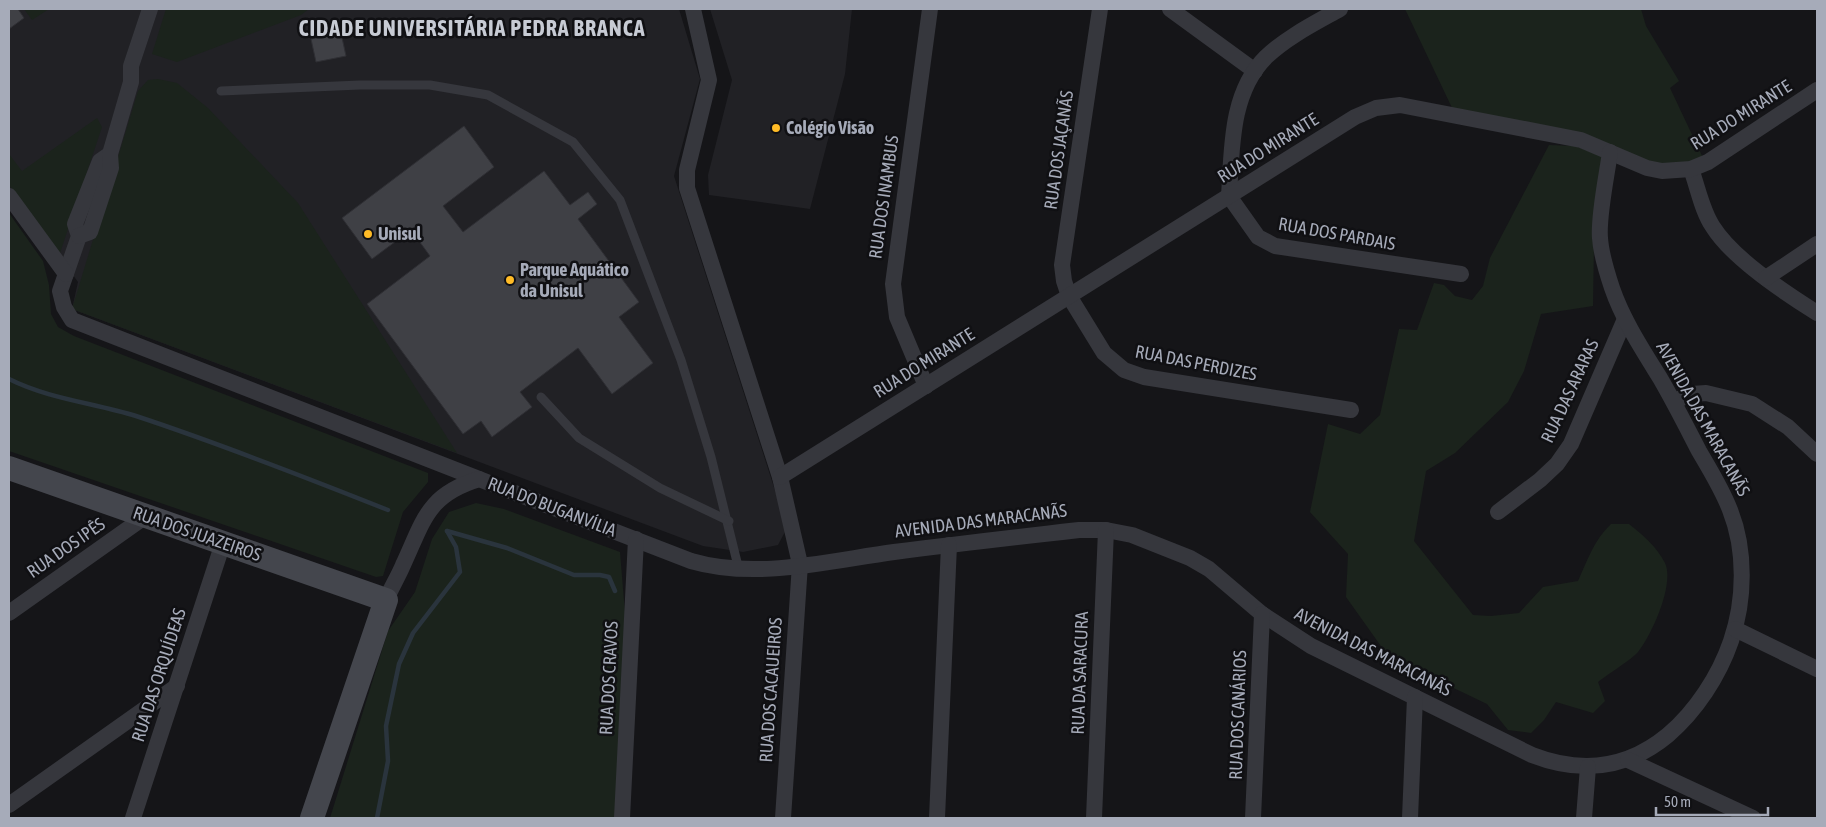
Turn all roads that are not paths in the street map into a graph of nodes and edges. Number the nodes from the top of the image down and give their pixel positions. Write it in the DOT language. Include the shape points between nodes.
graph roads {
  1 [pos="150,9"];
  2 [pos="162,9"];
  3 [pos="694,9"];
  4 [pos="930,9"];
  5 [pos="1100,9"];
  6 [pos="1170,9"];
  7 [pos="1340,9"];
  8 [pos="1255,71"];
  9 [pos="131,82"];
  10 [pos="1817,90"];
  11 [pos="221,91"];
  12 [pos="1610,152"];
  13 [pos="1691,169"];
  14 [pos="9,196"];
  15 [pos="1229,196"];
  16 [pos="1817,244"];
  17 [pos="66,274"];
  18 [pos="1461,274"];
  19 [pos="1766,278"];
  20 [pos="1069,296"];
  21 [pos="1817,313"];
  22 [pos="1625,318"];
  23 [pos="926,386"];
  24 [pos="540,397"];
  25 [pos="1674,402"];
  26 [pos="1351,410"];
  27 [pos="1817,454"];
  28 [pos="9,468"];
  29 [pos="780,477"];
  30 [pos="480,479"];
  31 [pos="1498,512"];
  32 [pos="146,516"];
  33 [pos="728,521"];
  34 [pos="1106,530"];
  35 [pos="636,539"];
  36 [pos="223,543"];
  37 [pos="948,544"];
  38 [pos="800,564"];
  39 [pos="739,570"];
  40 [pos="386,600"];
  41 [pos="9,613"];
  42 [pos="1262,614"];
  43 [pos="1735,629"];
  44 [pos="1817,669"];
  45 [pos="177,686"];
  46 [pos="1416,698"];
  47 [pos="1628,760"];
  48 [pos="1588,767"];
  49 [pos="9,805"];
  50 [pos="133,818"];
  51 [pos="312,818"];
  52 [pos="622,818"];
  53 [pos="783,818"];
  54 [pos="937,818"];
  55 [pos="1094,818"];
  56 [pos="1253,818"];
  57 [pos="1410,818"];
  58 [pos="1584,818"];
  59 [pos="1753,818"];
  1 -- 9 [label="street" via="131,66"];
  2 -- 9 [label="street" via="142,72"];
  3 -- 29 [label="street" via="710,80 687,170 687,188"];
  4 -- 23 [label="street, RUA DOS INAMBUS" via="893,284 897,317"];
  5 -- 20 [label="street, RUA DOS JAÇANÃS" via="1062,265"];
  6 -- 8 [label="street"];
  7 -- 8 [label="street" via="1285,42"];
  8 -- 15 [label="street" via="1237,112"];
  9 -- 17 [label="street" via="110,154 111,168 90,232 79,236"];
  10 -- 13 [label="street, RUA DO MIRANTE" via="1708,162"];
  11 -- 33 [label="lane" via="430,85 488,95 573,142 620,200 681,360"];
  12 -- 13 [label="street, RUA DO MIRANTE" via="1662,172"];
  12 -- 15 [label="street, RUA DO MIRANTE" via="1581,140 1390,105 1355,117"];
  12 -- 22 [label="street, AVENIDA DAS MARACANÃS" via="1600,237 1612,288"];
  13 -- 19 [label="street" via="1712,227"];
  14 -- 17 [label="street"];
  15 -- 18 [label="street, RUA DOS PARDAIS" via="1258,237 1275,246"];
  15 -- 20 [label="street, RUA DO MIRANTE"];
  16 -- 19 [label="street"];
  17 -- 30 [label="street" via="60,291 72,320"];
  19 -- 21 [label="street"];
  20 -- 23 [label="street, RUA DO MIRANTE"];
  20 -- 26 [label="street, RUA DAS PERDIZES" via="1104,353 1124,370 1144,377"];
  22 -- 25 [label="street, AVENIDA DAS MARACANÃS"];
  22 -- 31 [label="street, RUA DAS ARARAS" via="1571,444 1540,480"];
  23 -- 29 [label="street, RUA DO MIRANTE"];
  24 -- 33 [label="lane" via="579,438 660,488"];
  25 -- 27 [label="street" via="1692,394 1706,393 1752,404 1788,426"];
  25 -- 43 [label="street, AVENIDA DAS MARACANÃS" via="1721,490 1738,535 1742,571"];
  28 -- 32 [label="street, RUA DOS JUAZEIROS"];
  29 -- 38 [label="street"];
  30 -- 35 [label="street, RUA DO BUGANVÍLIA"];
  30 -- 40 [label="street, RUA DO BUGANVÍLIA" via="458,486 435,504 419,527"];
  32 -- 36 [label="street, RUA DOS JUAZEIROS"];
  32 -- 41 [label="street, RUA DOS IPÊS"];
  33 -- 39 [label="lane"];
  34 -- 37 [label="street, AVENIDA DAS MARACANÃS"];
  34 -- 42 [label="street, AVENIDA DAS MARACANÃS" via="1132,535 1190,558"];
  34 -- 55 [label="street, RUA DA SARACURA"];
  35 -- 39 [label="street, RUA DO BUGANVÍLIA" via="699,563"];
  35 -- 52 [label="street, RUA DOS CRAVOS"];
  36 -- 40 [label="street, RUA DOS JUAZEIROS"];
  36 -- 45 [label="street, RUA DAS ORQUÍDEAS"];
  37 -- 38 [label="street, AVENIDA DAS MARACANÃS"];
  37 -- 54 [label="street"];
  38 -- 39 [label="street, RUA DO BUGANVÍLIA"];
  38 -- 53 [label="street, RUA DOS CACAUEIROS"];
  40 -- 51 [label="street, RUA DO BUGANVÍLIA"];
  42 -- 46 [label="street, AVENIDA DAS MARACANÃS" via="1311,646"];
  42 -- 56 [label="street, RUA DOS CANÁRIOS"];
  43 -- 44 [label="street"];
  43 -- 47 [label="street, AVENIDA DAS MARACANÃS" via="1725,659 1692,709 1651,749"];
  45 -- 49 [label="street"];
  45 -- 50 [label="street, RUA DAS ORQUÍDEAS"];
  46 -- 48 [label="street, AVENIDA DAS MARACANÃS" via="1549,762"];
  46 -- 57 [label="street"];
  47 -- 48 [label="street, AVENIDA DAS MARACANÃS"];
  47 -- 59 [label="street"];
  48 -- 58 [label="street"];
}
